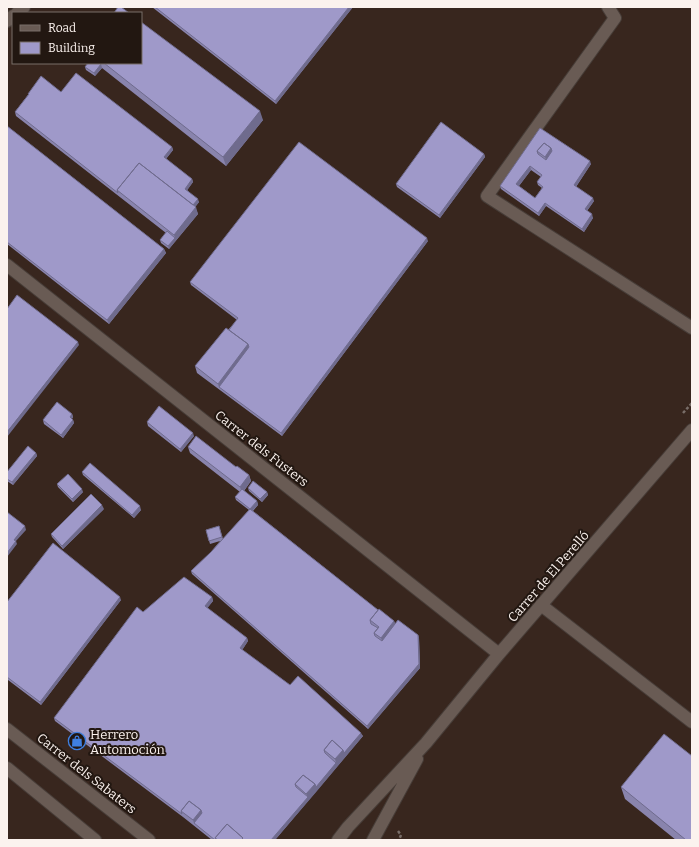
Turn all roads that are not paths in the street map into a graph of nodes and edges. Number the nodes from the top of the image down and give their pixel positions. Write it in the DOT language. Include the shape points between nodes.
graph roads {
  1 [pos="608,7"];
  2 [pos="7,265"];
  3 [pos="692,328"];
  4 [pos="692,430"];
  5 [pos="541,605"];
  6 [pos="499,654"];
  7 [pos="692,722"];
  8 [pos="7,729"];
  9 [pos="426,743"];
  10 [pos="7,768"];
  11 [pos="95,840"];
  12 [pos="149,840"];
  13 [pos="338,840"];
  14 [pos="374,840"];
  1 -- 3 [label="street" via="615,18 487,196"];
  2 -- 6 [label="street, Carrer dels Fusters"];
  4 -- 5 [label="street, Carrer de El Perelló"];
  5 -- 6 [label="street, Carrer de El Perelló"];
  5 -- 7 [label="street"];
  6 -- 9 [label="street, Carrer de El Perelló"];
  8 -- 12 [label="street, Carrer dels Sabaters"];
  9 -- 13 [label="street, Carrer de El Perelló"];
  9 -- 14 [label="street, Carrer de El Perelló"];
  10 -- 11 [label="street"];
}
